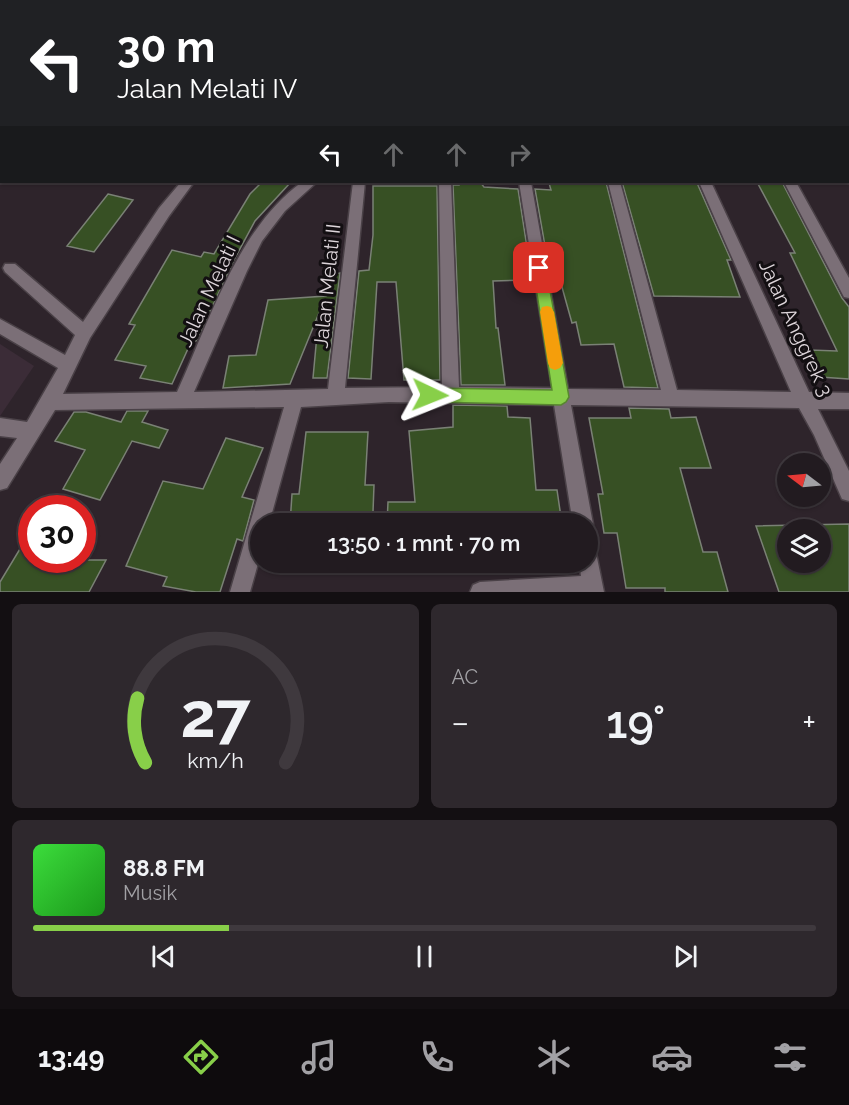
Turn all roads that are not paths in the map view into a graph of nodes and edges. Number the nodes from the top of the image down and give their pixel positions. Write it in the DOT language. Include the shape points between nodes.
graph roads {
  1 [pos="187,183"];
  2 [pos="310,183"];
  3 [pos="359,183"];
  4 [pos="445,183"];
  5 [pos="525,183"];
  6 [pos="614,183"];
  7 [pos="705,183"];
  8 [pos="791,183"];
  9 [pos="10,268"];
  10 [pos="849,292"];
  11 [pos="0,327"];
  12 [pos="84,333"];
  13 [pos="69,366"];
  14 [pos="336,396"];
  15 [pos="451,396"];
  16 [pos="561,397"];
  17 [pos="671,398"];
  18 [pos="296,399"];
  19 [pos="182,400"];
  20 [pos="804,401"];
  21 [pos="849,401"];
  22 [pos="50,402"];
  23 [pos="0,428"];
  24 [pos="31,431"];
  25 [pos="0,480"];
  26 [pos="849,492"];
  27 [pos="581,513"];
  28 [pos="591,573"];
  29 [pos="594,589"];
  30 [pos="240,592"];
  31 [pos="480,592"];
  1 -- 12 [label="street"];
  2 -- 19 [label="street, Jalan Melati I" via="287,199 249,249"];
  3 -- 14 [label="street, Jalan Melati II"];
  4 -- 15 [label="street"];
  5 -- 16 [label="street"];
  6 -- 17 [label="street"];
  7 -- 20 [label="street, Jalan Anggrek 3"];
  8 -- 10 [label="street"];
  9 -- 12 [label="street"];
  11 -- 13 [label="street"];
  12 -- 13 [label="street"];
  13 -- 22 [label="street"];
  14 -- 15 [label="street"];
  14 -- 18 [label="street"];
  15 -- 16 [label="street"];
  16 -- 17 [label="street"];
  16 -- 27 [label="street"];
  17 -- 20 [label="street"];
  18 -- 19 [label="street"];
  18 -- 30 [label="street"];
  19 -- 22 [label="street"];
  20 -- 21 [label="street"];
  20 -- 26 [label="street, Jalan Anggrek 3"];
  22 -- 24 [label="street"];
  23 -- 24 [label="street"];
  24 -- 25 [label="street"];
  28 -- 29 [label="street"];
  29 -- 31 [label="street"];
}
